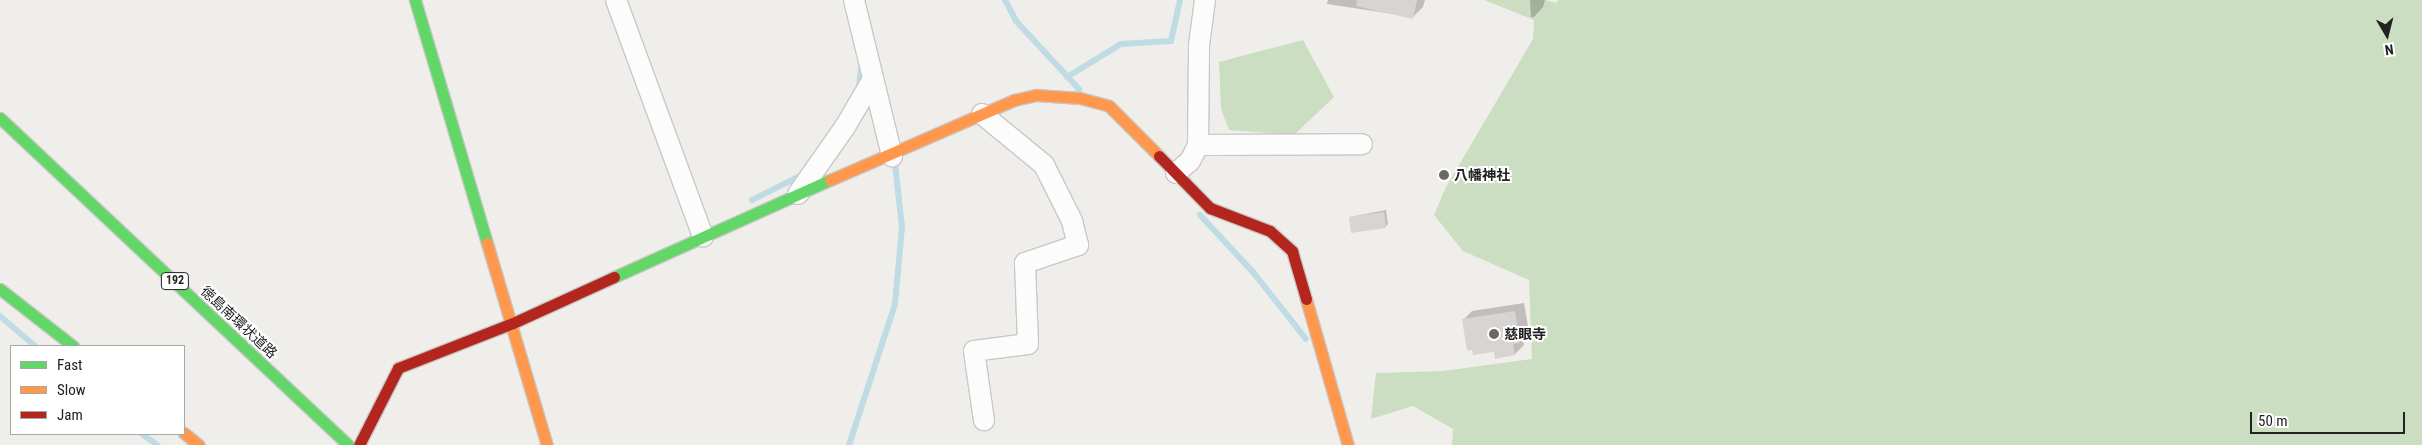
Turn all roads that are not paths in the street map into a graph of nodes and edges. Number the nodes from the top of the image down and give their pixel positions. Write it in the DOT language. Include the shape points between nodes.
graph roads {
  1 [pos="415,0"];
  2 [pos="616,0"];
  3 [pos="854,0"];
  4 [pos="1205,0"];
  5 [pos="873,79"];
  6 [pos="982,114"];
  7 [pos="0,118"];
  8 [pos="1362,144"];
  9 [pos="1198,145"];
  10 [pos="892,156"];
  11 [pos="1176,173"];
  12 [pos="798,194"];
  13 [pos="703,236"];
  14 [pos="0,289"];
  15 [pos="513,323"];
  16 [pos="72,345"];
  17 [pos="984,420"];
  18 [pos="185,434"];
  19 [pos="1343,442"];
  20 [pos="199,445"];
  21 [pos="348,445"];
  22 [pos="359,445"];
  23 [pos="547,445"];
  1 -- 15 [label="main road"];
  2 -- 13 [label="street"];
  3 -- 5 [label="street"];
  4 -- 9 [label="street" via="1199,45"];
  5 -- 10 [label="street"];
  5 -- 12 [label="street" via="845,127"];
  6 -- 10 [label="main road"];
  6 -- 11 [label="main road" via="1036,95 1096,101 1119,114"];
  6 -- 17 [label="street" via="1044,165 1072,221 1078,245 1025,263 1028,344 974,350"];
  7 -- 21 [label="main road, 徳島南環状道路 / 192"];
  8 -- 9 [label="street"];
  9 -- 11 [label="street" via="1190,161"];
  10 -- 12 [label="main road"];
  11 -- 19 [label="main road" via="1210,208 1270,231 1292,251"];
  12 -- 13 [label="main road"];
  13 -- 15 [label="main road"];
  14 -- 16 [label="main road"];
  15 -- 22 [label="main road" via="398,368"];
  15 -- 23 [label="main road"];
  18 -- 20 [label="main road"];
}
